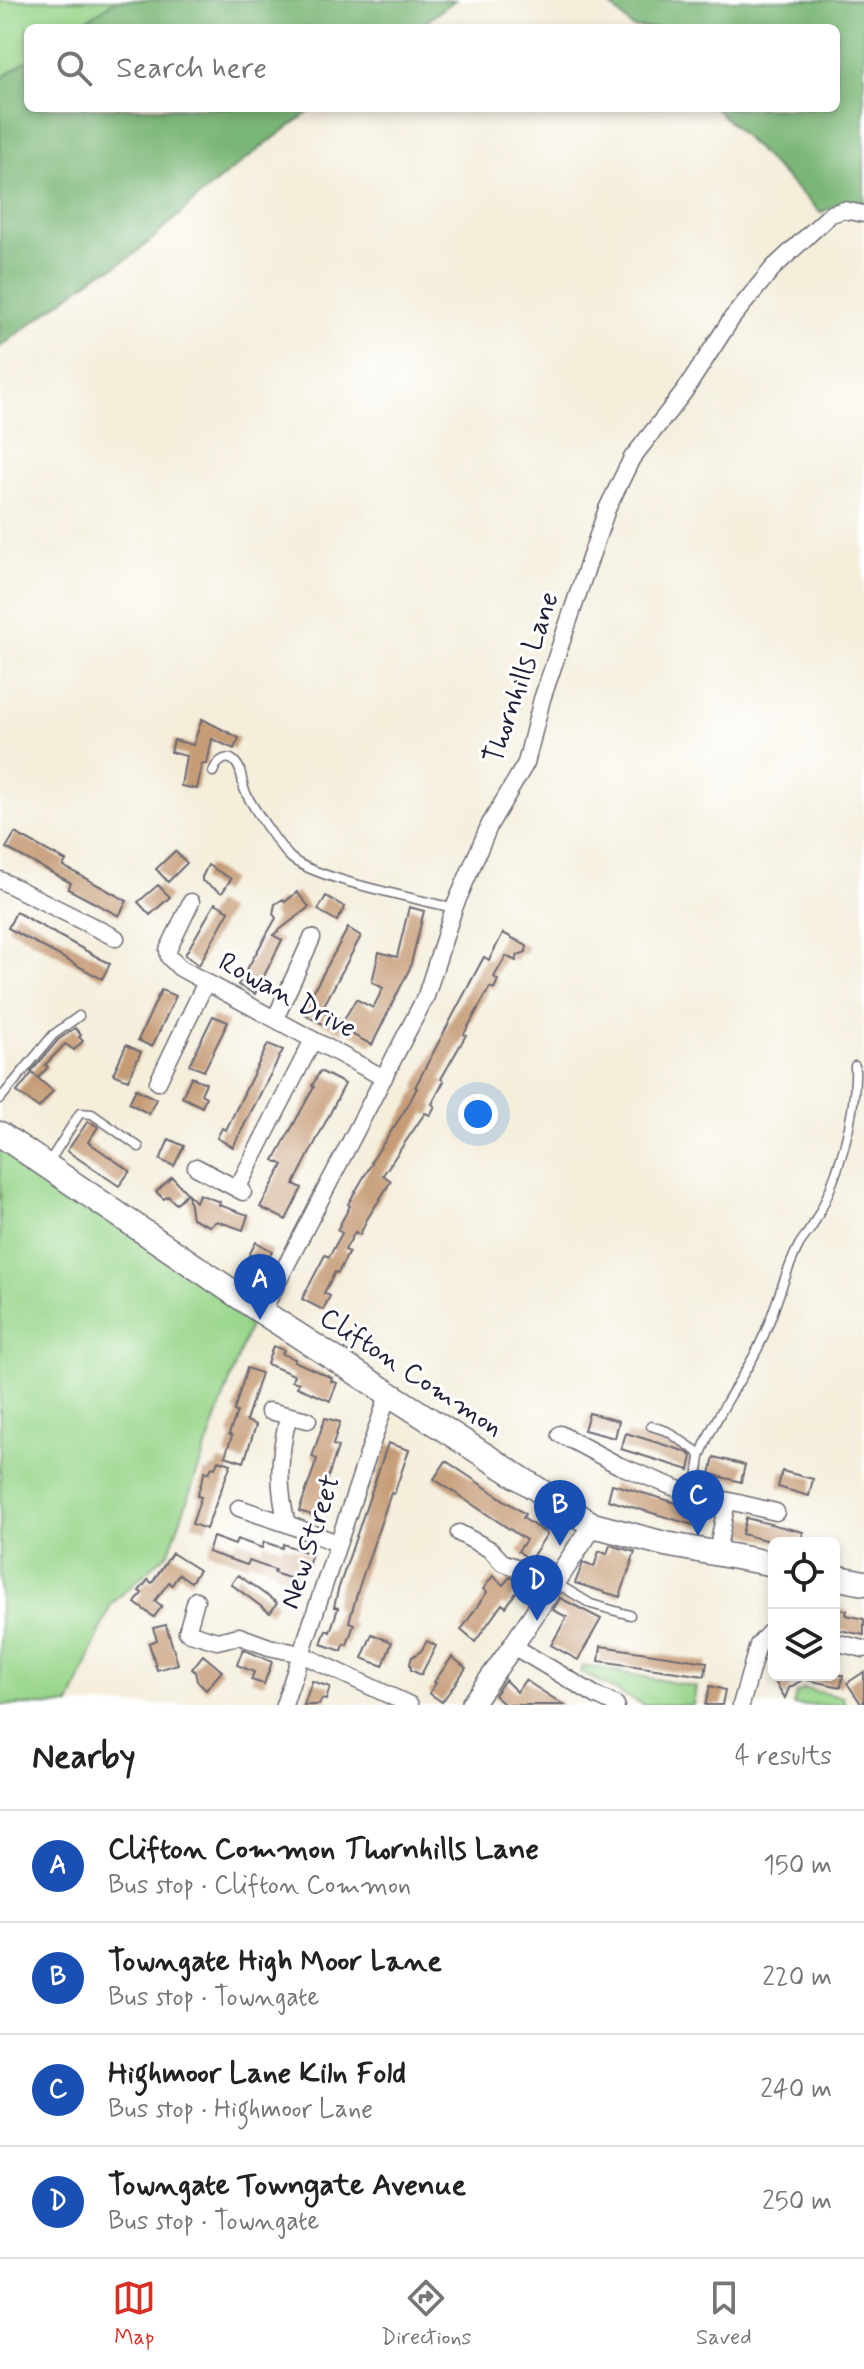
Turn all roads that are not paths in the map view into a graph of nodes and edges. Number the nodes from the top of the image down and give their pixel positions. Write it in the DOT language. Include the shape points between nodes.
graph roads {
  1 [pos="864,214"];
  2 [pos="213,772"];
  3 [pos="0,880"];
  4 [pos="191,902"];
  5 [pos="454,908"];
  6 [pos="116,938"];
  7 [pos="312,938"];
  8 [pos="206,982"];
  9 [pos="79,1016"];
  10 [pos="275,1019"];
  11 [pos="313,1040"];
  12 [pos="855,1066"];
  13 [pos="384,1078"];
  14 [pos="158,1082"];
  15 [pos="0,1099"];
  16 [pos="0,1134"];
  17 [pos="139,1147"];
  18 [pos="47,1166"];
  19 [pos="196,1167"];
  20 [pos="262,1312"];
  21 [pos="388,1395"];
  22 [pos="269,1411"];
  23 [pos="288,1417"];
  24 [pos="308,1420"];
  25 [pos="651,1426"];
  26 [pos="560,1434"];
  27 [pos="700,1457"];
  28 [pos="695,1493"];
  29 [pos="727,1501"];
  30 [pos="239,1508"];
  31 [pos="776,1512"];
  32 [pos="287,1524"];
  33 [pos="593,1525"];
  34 [pos="459,1533"];
  35 [pos="337,1543"];
  36 [pos="717,1553"];
  37 [pos="768,1563"];
  38 [pos="840,1578"];
  39 [pos="555,1582"];
  40 [pos="864,1583"];
  41 [pos="196,1600"];
  42 [pos="630,1615"];
  43 [pos="768,1634"];
  44 [pos="840,1643"];
  45 [pos="513,1646"];
  46 [pos="864,1649"];
  47 [pos="301,1654"];
  48 [pos="284,1705"];
  49 [pos="410,1705"];
  50 [pos="471,1705"];
  51 [pos="616,1705"];
  52 [pos="741,1705"];
  1 -- 5 [label="street, Thornhills Lane" via="831,214 773,268 632,458 607,509 542,699 526,763 490,824"];
  2 -- 5 [label="lane" via="223,759 235,762 245,791 292,860 320,873"];
  3 -- 6 [label="street"];
  4 -- 8 [label="street, Rowan Drive" via="169,957"];
  5 -- 13 [label="street, Thornhills Lane" via="426,996"];
  7 -- 10 [label="street"];
  8 -- 10 [label="street, Rowan Drive"];
  8 -- 14 [label="street"];
  9 -- 15 [label="lane" via="53,1035"];
  10 -- 11 [label="street, Rowan Drive"];
  11 -- 13 [label="street, Rowan Drive"];
  11 -- 19 [label="street" via="241,1191"];
  12 -- 27 [label="lane" via="836,1176 800,1244 765,1336"];
  13 -- 20 [label="street, Thornhills Lane"];
  16 -- 18 [label="main road, Clifton Common"];
  17 -- 18 [label="lane" via="92,1114 80,1113"];
  18 -- 20 [label="main road, Clifton Common"];
  20 -- 21 [label="main road, Clifton Common"];
  21 -- 33 [label="main road, Clifton Common"];
  21 -- 35 [label="street, New Street"];
  22 -- 23 [label="street"];
  23 -- 24 [label="street"];
  23 -- 32 [label="street" via="279,1456"];
  25 -- 27 [label="lane" via="691,1446"];
  26 -- 28 [label="street" via="618,1465"];
  27 -- 28 [label="lane"];
  28 -- 29 [label="street"];
  29 -- 31 [label="street"];
  29 -- 36 [label="street"];
  30 -- 32 [label="street"];
  32 -- 35 [label="street"];
  33 -- 36 [label="main road, Clifton Common"];
  33 -- 39 [label="street"];
  34 -- 39 [label="street" via="502,1562"];
  35 -- 47 [label="street, New Street"];
  36 -- 37 [label="main road, Clifton Common"];
  38 -- 40 [label="main road"];
  39 -- 42 [label="lane" via="591,1604"];
  39 -- 45 [label="street"];
  41 -- 47 [label="street" via="187,1632 217,1641 239,1636"];
  43 -- 52 [label="street" via="758,1645"];
  44 -- 46 [label="street"];
  45 -- 50 [label="street"];
  45 -- 51 [label="street"];
  47 -- 48 [label="street, New Street"];
  47 -- 49 [label="street"];
}
